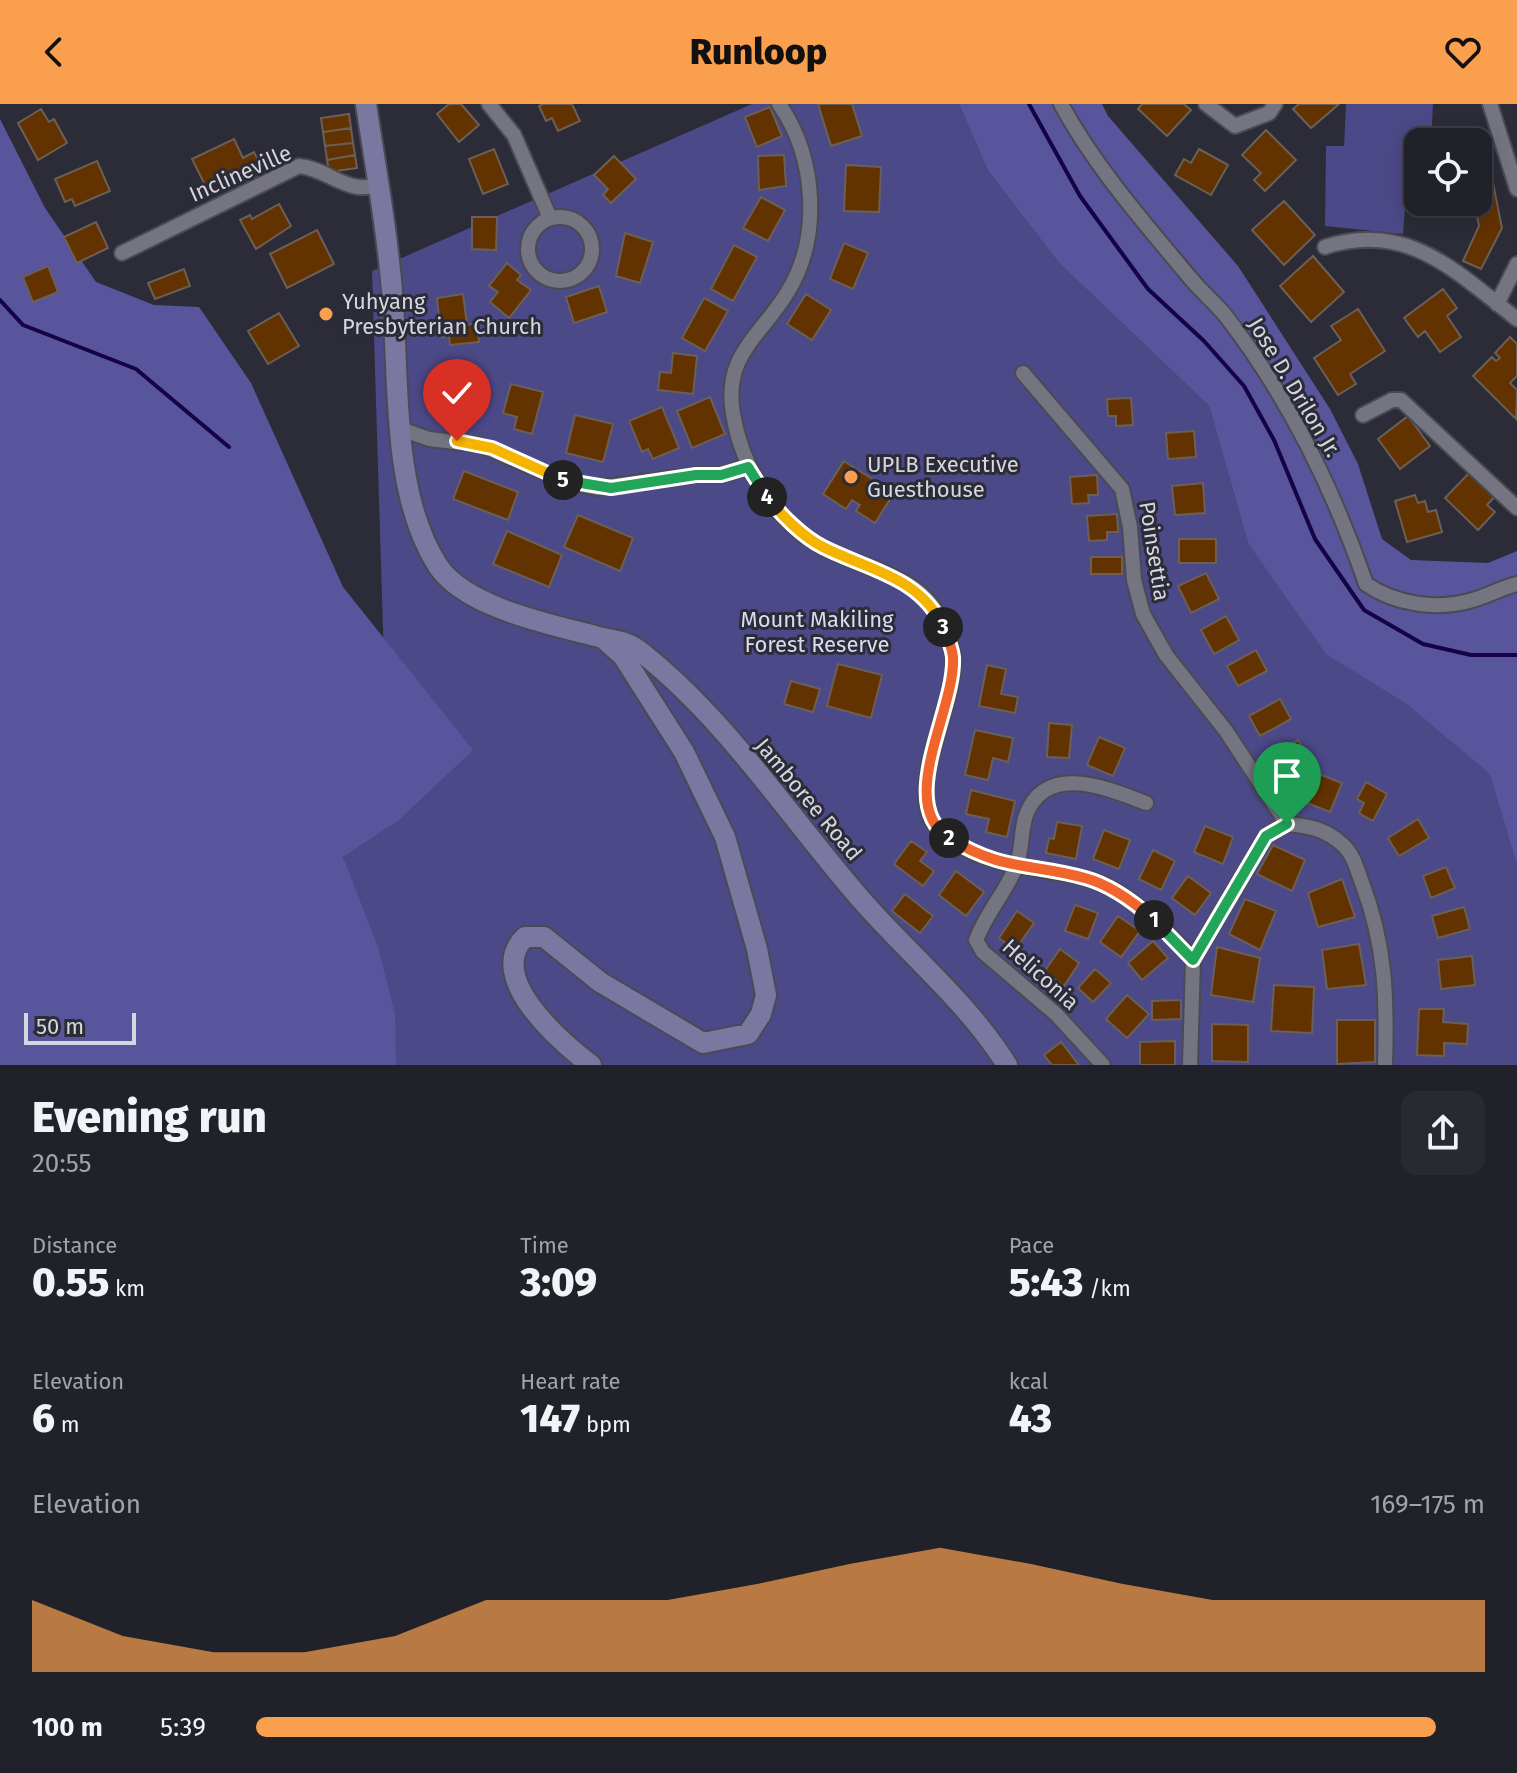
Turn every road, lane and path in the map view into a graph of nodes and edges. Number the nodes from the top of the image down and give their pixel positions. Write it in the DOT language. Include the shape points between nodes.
graph roads {
  1 [pos="366,104"];
  2 [pos="489,104"];
  3 [pos="779,104"];
  4 [pos="1061,104"];
  5 [pos="1206,104"];
  6 [pos="1275,104"];
  7 [pos="1490,104"];
  8 [pos="378,185"];
  9 [pos="1517,189"];
  10 [pos="550,218"];
  11 [pos="1325,247"];
  12 [pos="122,253"];
  13 [pos="1517,264"];
  14 [pos="1497,304"];
  15 [pos="1517,319"];
  16 [pos="1023,373"];
  17 [pos="1363,415"];
  18 [pos="401,429"];
  19 [pos="748,467"];
  20 [pos="1517,508"];
  21 [pos="1517,584"];
  22 [pos="604,639"];
  23 [pos="1146,803"];
  24 [pos="1287,824"];
  25 [pos="1016,868"];
  26 [pos="1193,960"];
  27 [pos="591,1065"];
  28 [pos="1007,1065"];
  29 [pos="1103,1065"];
  30 [pos="1190,1065"];
  31 [pos="1385,1065"];
  1 -- 8 [label="main road, Jamboree Road"];
  2 -- 10 [label="street" via="514,135"];
  3 -- 19 [label="street" via="804,160 811,215 797,275 735,366 733,415"];
  4 -- 21 [label="street, Jose D. Drilon Jr." via="1159,241 1225,315 1280,398 1311,447 1366,584 1384,597 1443,604 1470,601"];
  5 -- 6 [label="street" via="1235,126 1269,113"];
  7 -- 9 [label="street"];
  8 -- 12 [label="street, Inclineville" via="350,188 317,168 299,166"];
  8 -- 18 [label="main road, Jamboree Road"];
  10 -- 10 [label="street" via="535,228 528,255 545,277 572,279 591,260 589,234 577,220"];
  11 -- 14 [label="street" via="1344,241 1409,245 1437,256"];
  13 -- 14 [label="street"];
  14 -- 15 [label="street"];
  16 -- 24 [label="street, Poinsettia" via="1122,489 1143,614 1166,655 1226,731"];
  17 -- 20 [label="street" via="1401,400"];
  18 -- 19 [label="street" via="429,439 480,445 568,482 597,488 721,475"];
  18 -- 22 [label="main road, Jamboree Road" via="419,529 438,567 469,596"];
  19 -- 25 [label="street" via="773,505 820,546 920,592 936,612 953,655 948,702 924,785 927,808 939,832"];
  22 -- 27 [label="main road" via="623,656 684,752 725,837 766,995 748,1034 703,1043 600,982 544,937 525,937 515,955 521,990 536,1017"];
  22 -- 28 [label="main road, Jamboree Road" via="627,642 686,694 858,897 973,1016"];
  23 -- 25 [label="street" via="1097,785 1050,787 1027,813"];
  24 -- 26 [label="street" via="1266,836"];
  24 -- 31 [label="street" via="1315,826 1345,846 1354,861 1381,939"];
  25 -- 26 [label="street" via="1087,879 1114,891 1160,925"];
  25 -- 29 [label="street, Heliconia" via="976,940"];
  26 -- 30 [label="street"];
}
